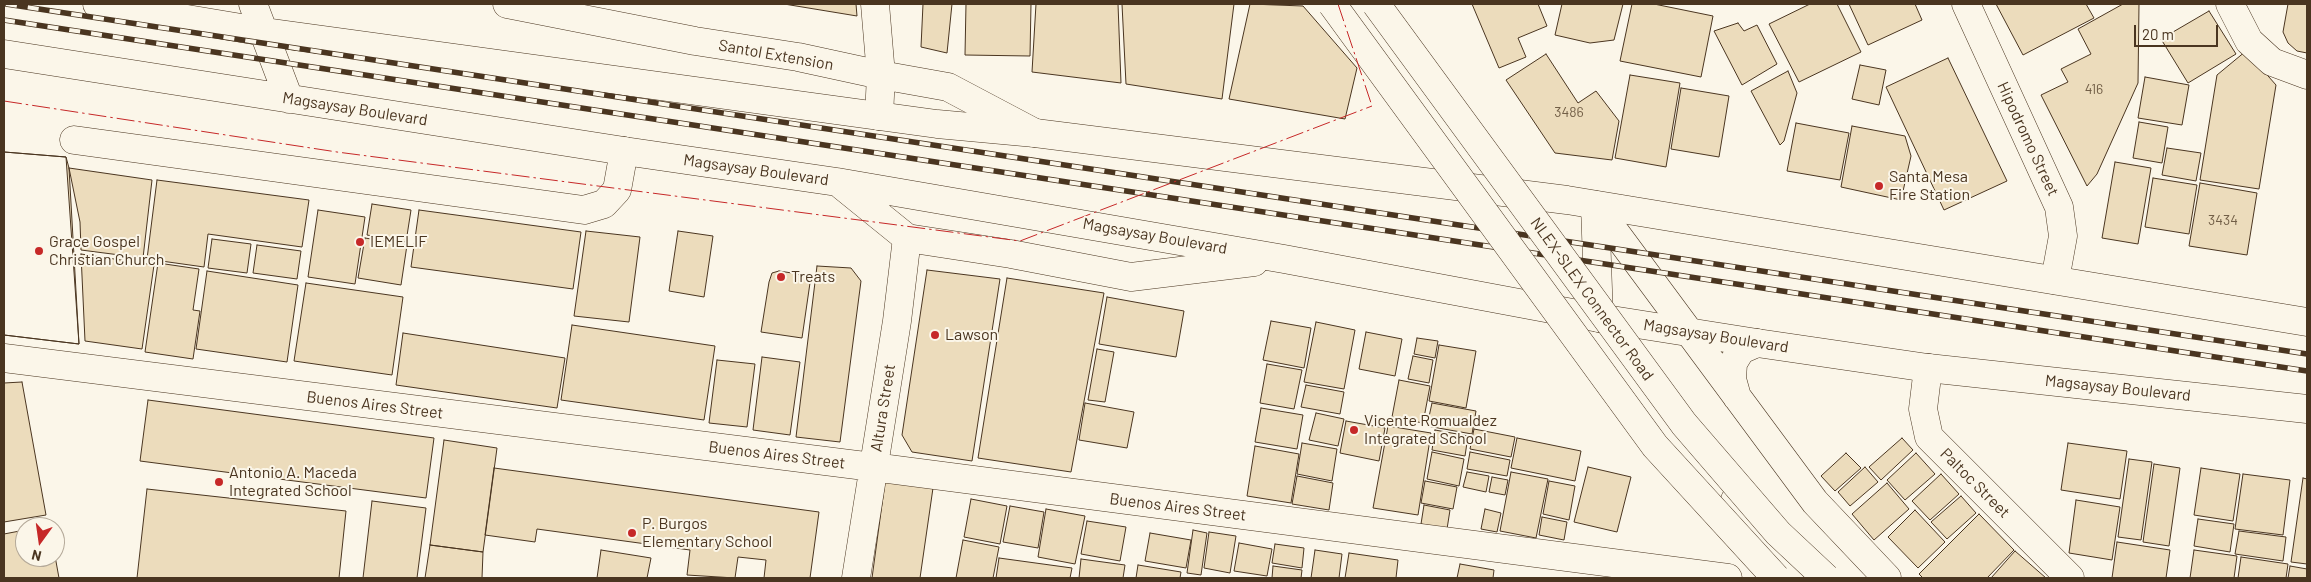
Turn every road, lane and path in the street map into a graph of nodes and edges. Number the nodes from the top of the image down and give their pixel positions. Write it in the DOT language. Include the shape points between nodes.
graph roads {
  1 [pos="97,4"];
  2 [pos="253,4"];
  3 [pos="507,4"];
  4 [pos="875,4"];
  5 [pos="1332,4"];
  6 [pos="1376,4"];
  7 [pos="1966,4"];
  8 [pos="2230,4"];
  9 [pos="265,32"];
  10 [pos="4,54"];
  11 [pos="881,75"];
  12 [pos="2307,75"];
  13 [pos="289,99"];
  14 [pos="880,116"];
  15 [pos="1035,134"];
  16 [pos="74,140"];
  17 [pos="624,151"];
  18 [pos="837,182"];
  19 [pos="1509,193"];
  20 [pos="1595,205"];
  21 [pos="907,238"];
  22 [pos="1284,258"];
  23 [pos="2055,280"];
  24 [pos="1599,318"];
  25 [pos="2307,322"];
  26 [pos="1690,332"];
  27 [pos="1757,342"];
  28 [pos="4,358"];
  29 [pos="1928,368"];
  30 [pos="1737,397"];
  31 [pos="2307,409"];
  32 [pos="873,467"];
  33 [pos="856,578"];
  34 [pos="1728,578"];
  35 [pos="1776,578"];
  36 [pos="1797,578"];
  37 [pos="1826,578"];
  38 [pos="1888,578"];
  39 [pos="2070,578"];
  1 -- 9 [label="main road"];
  2 -- 9 [label="main road"];
  3 -- 11 [label="main road, Santol Extension"];
  4 -- 11 [label="main road"];
  5 -- 35 [label="main road, bridge" via="1655,446"];
  6 -- 37 [label="main road, NLEX-SLEX Connector Road, bridge" via="1684,424 1778,533"];
  7 -- 23 [label="main road, Hipodromo Street" via="2059,207 2063,236"];
  8 -- 12 [label="main road" via="2249,41 2272,62"];
  9 -- 13 [label="main road"];
  9 -- 14 [label="main road"];
  10 -- 13 [label="main road, Magsaysay Boulevard"];
  11 -- 14 [label="main road"];
  11 -- 15 [label="main road, Santol Extension" via="948,87"];
  13 -- 17 [label="main road, Magsaysay Boulevard"];
  14 -- 15 [label="main road"];
  15 -- 19 [label="main road"];
  16 -- 17 [label="main road" via="584,210 604,204 617,190"];
  17 -- 18 [label="main road, Magsaysay Boulevard"];
  18 -- 21 [label="main road"];
  18 -- 22 [label="main road, Magsaysay Boulevard"];
  19 -- 20 [label="main road"];
  19 -- 24 [label="main road"];
  20 -- 23 [label="main road"];
  20 -- 24 [label="main road"];
  20 -- 26 [label="main road"];
  21 -- 22 [label="main road" via="1131,277"];
  21 -- 32 [label="main road, Altura Street"];
  22 -- 24 [label="main road, Magsaysay Boulevard"];
  23 -- 25 [label="main road"];
  24 -- 26 [label="main road, Magsaysay Boulevard"];
  24 -- 36 [label="main road" via="1770,547"];
  26 -- 27 [label="main road, Magsaysay Boulevard"];
  26 -- 30 [label="main road"];
  27 -- 29 [label="main road, Magsaysay Boulevard"];
  27 -- 30 [label="main road" via="1741,350 1734,363 1732,379"];
  28 -- 32 [label="main road, Buenos Aires Street"];
  29 -- 31 [label="main road, Magsaysay Boulevard"];
  29 -- 39 [label="main road, Paltoc Street" via="1923,409 1929,437"];
  30 -- 38 [label="main road" via="1814,502"];
  32 -- 33 [label="main road, Altura Street"];
  32 -- 34 [label="main road, Buenos Aires Street"];
}
